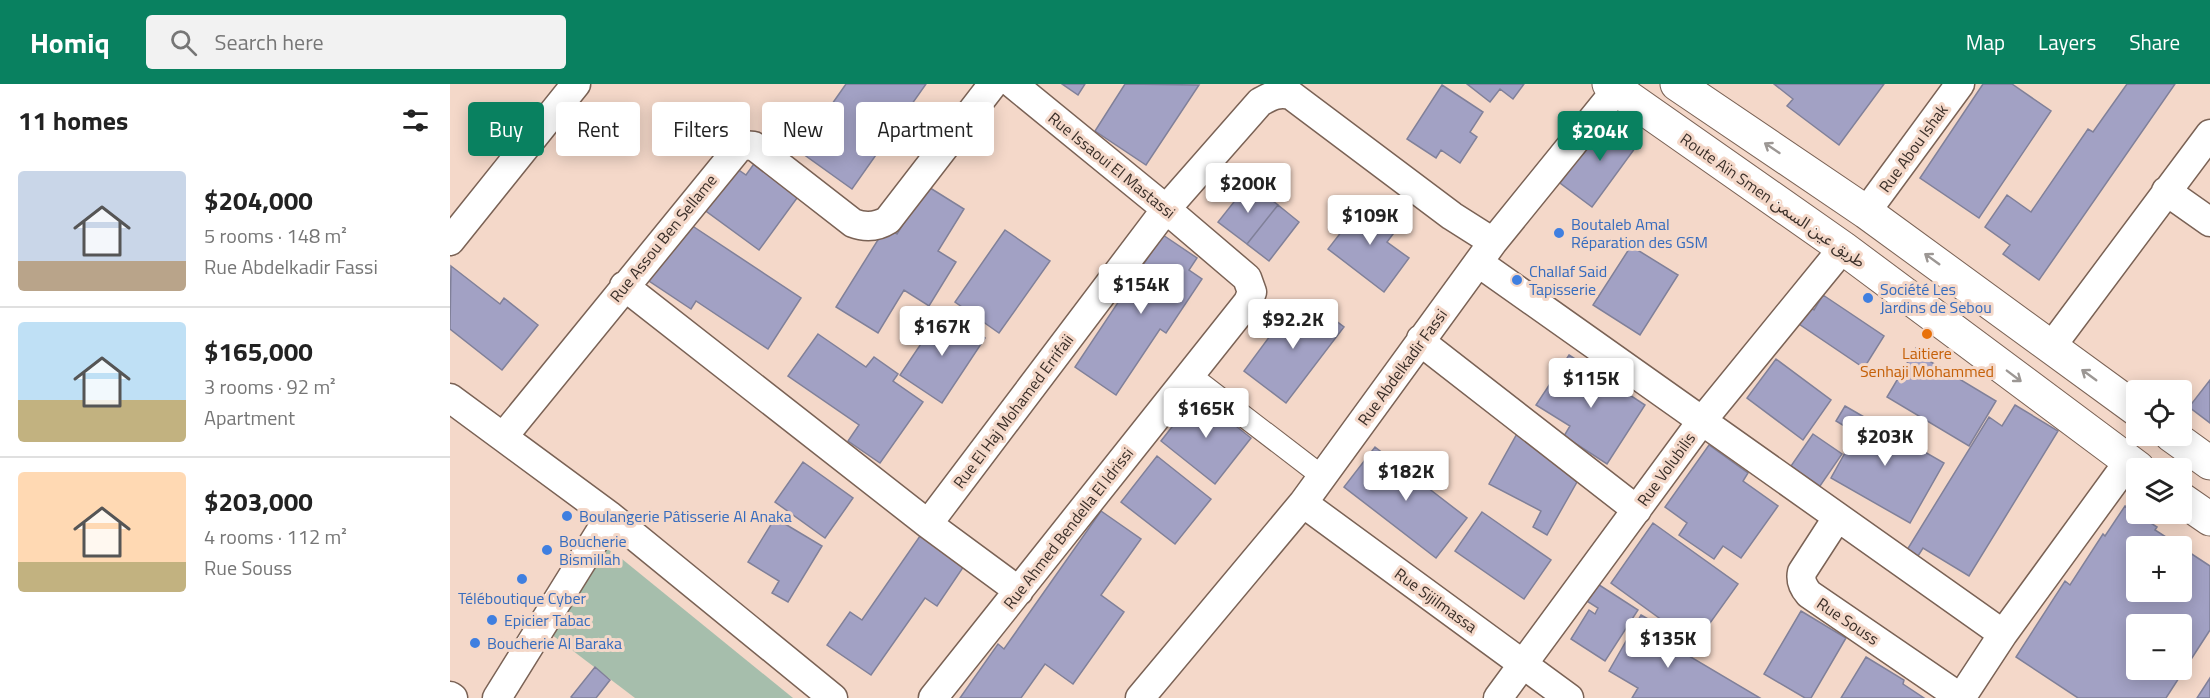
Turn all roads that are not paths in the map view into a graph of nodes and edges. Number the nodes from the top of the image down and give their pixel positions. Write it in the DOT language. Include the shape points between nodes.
graph roads {
  1 [pos="576,84"];
  2 [pos="993,84"];
  3 [pos="1013,84"];
  4 [pos="1677,84"];
  5 [pos="1960,84"];
  6 [pos="1613,87"];
  7 [pos="2210,134"];
  8 [pos="2166,191"];
  9 [pos="1166,209"];
  10 [pos="1866,212"];
  11 [pos="2210,222"];
  12 [pos="450,240"];
  13 [pos="1843,248"];
  14 [pos="1486,253"];
  15 [pos="624,286"];
  16 [pos="1248,302"];
  17 [pos="1421,339"];
  18 [pos="2051,347"];
  19 [pos="1190,375"];
  20 [pos="450,398"];
  21 [pos="2126,402"];
  22 [pos="1701,422"];
  23 [pos="503,436"];
  24 [pos="2186,446"];
  25 [pos="2126,459"];
  26 [pos="2210,463"];
  27 [pos="2126,475"];
  28 [pos="1323,477"];
  29 [pos="1303,503"];
  30 [pos="2192,507"];
  31 [pos="1637,510"];
  32 [pos="610,516"];
  33 [pos="1837,518"];
  34 [pos="2210,519"];
  35 [pos="928,524"];
  36 [pos="1019,591"];
  37 [pos="2003,634"];
  38 [pos="1523,664"];
  39 [pos="497,698"];
  40 [pos="834,698"];
  41 [pos="933,698"];
  42 [pos="1140,698"];
  43 [pos="1498,698"];
  44 [pos="1569,698"];
  45 [pos="1961,698"];
  1 -- 12 [label="street"];
  2 -- 15 [label="street, Rue Assou Ben Sellame" via="888,220 880,225 863,227 853,223 754,146 741,145"];
  3 -- 9 [label="street, Rue Issaoui El Mastassi"];
  10 -- 4 [label="main road, one-way"];
  5 -- 10 [label="street, Rue Abou Ishak"];
  6 -- 13 [label="main road, Route Aïn Smen طريق عين السمن"];
  6 -- 14 [label="street, Rue Abdelkadir Fassi"];
  7 -- 8 [label="street"];
  8 -- 11 [label="street"];
  8 -- 18 [label="street"];
  9 -- 14 [label="street, Rue El Haj Mohamed Errifaii" via="1260,102 1283,93 1291,95 1452,216"];
  9 -- 16 [label="street, Rue Issaoui El Mastassi" via="1248,278 1252,292"];
  9 -- 35 [label="street, Rue El Haj Mohamed Errifaii"];
  18 -- 10 [label="main road, one-way"];
  13 -- 22 [label="street, Rue Volubilis"];
  13 -- 25 [label="main road, Route Aïn Smen طريق عين السمن, one-way"];
  14 -- 17 [label="street, Rue Abdelkadir Fassi"];
  14 -- 22 [label="street"];
  15 -- 23 [label="street, Rue Assou Ben Sellame"];
  15 -- 35 [label="street"];
  16 -- 19 [label="street, Rue Ahmed Bendella El Idrissi"];
  17 -- 28 [label="street, Rue Abdelkadir Fassi"];
  17 -- 31 [label="street"];
  21 -- 18 [label="main road, one-way"];
  19 -- 28 [label="street"];
  19 -- 36 [label="street, Rue Ahmed Bendella El Idrissi"];
  20 -- 23 [label="street"];
  22 -- 31 [label="street, Rue Volubilis"];
  22 -- 33 [label="street"];
  23 -- 32 [label="street"];
  24 -- 26 [label="main road"];
  27 -- 37 [label="street"];
  28 -- 29 [label="street, Rue Abdelkadir Fassi"];
  29 -- 38 [label="street, Rue Sijilmassa"];
  29 -- 42 [label="street, Rue Abdelkadir Fassi"];
  30 -- 34 [label="main road"];
  31 -- 38 [label="street, Rue Volubilis"];
  32 -- 39 [label="street"];
  32 -- 40 [label="street"];
  33 -- 37 [label="street"];
  33 -- 45 [label="street, Rue Souss" via="1802,572 1803,587"];
  35 -- 36 [label="street"];
  36 -- 41 [label="street, Rue Ahmed Bendella El Idrissi"];
  37 -- 45 [label="street"];
  38 -- 43 [label="street, Rue Volubilis"];
  38 -- 44 [label="street, Rue Sijilmassa"];
}
